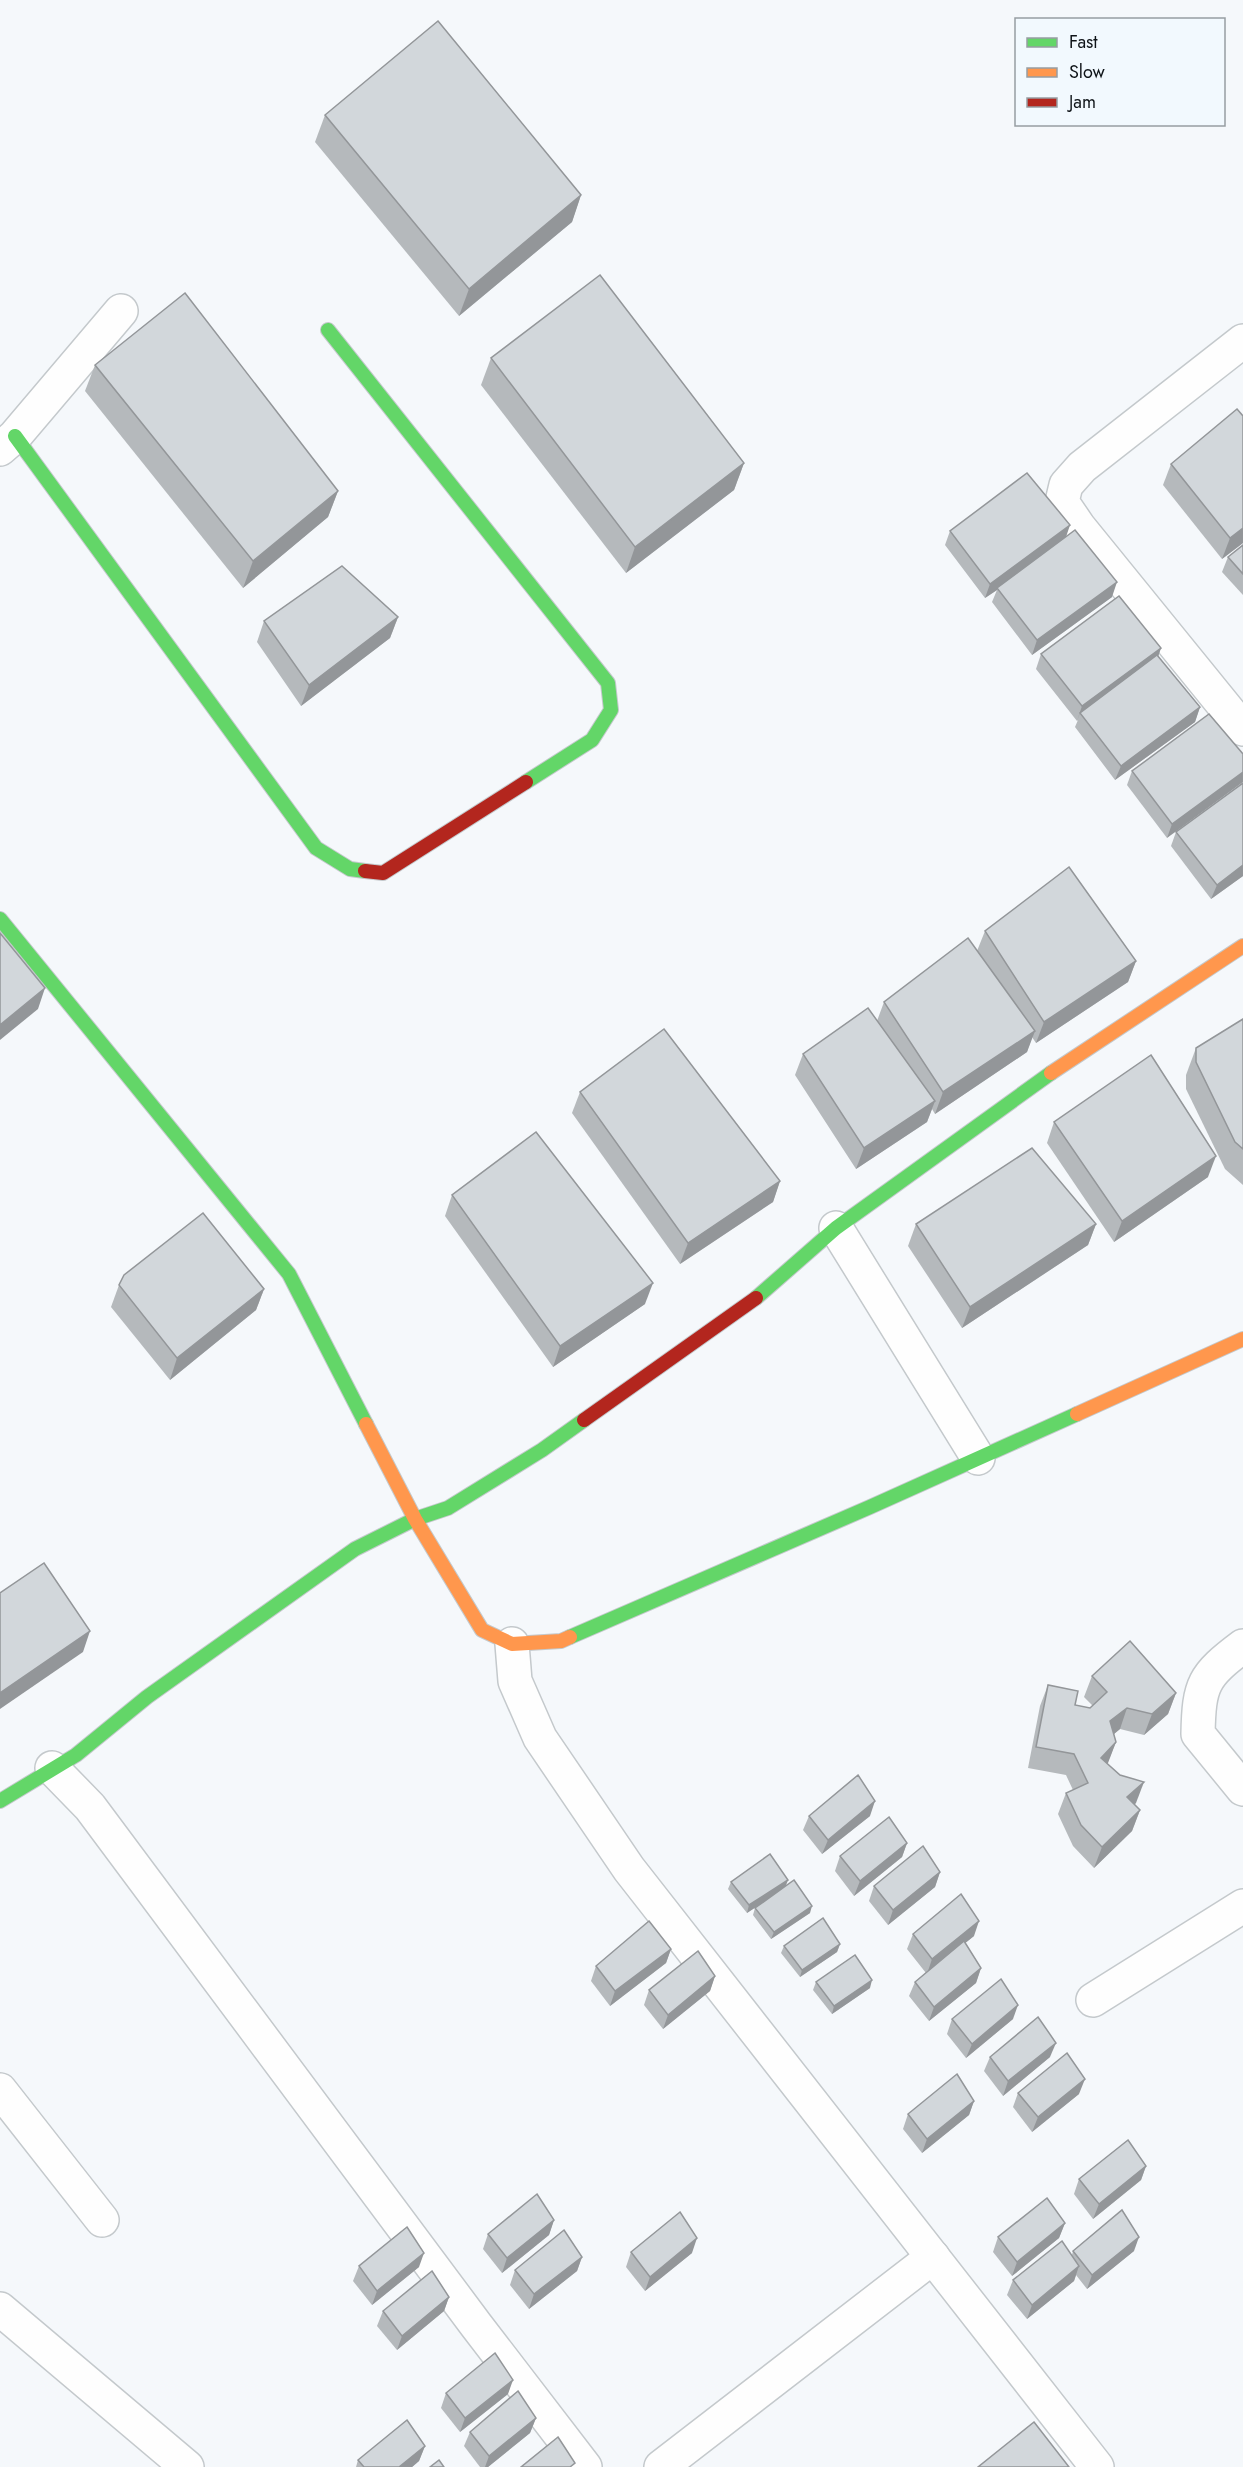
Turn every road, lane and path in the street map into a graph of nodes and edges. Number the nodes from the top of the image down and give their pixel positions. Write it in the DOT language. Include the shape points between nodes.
graph roads {
  1 [pos="122,311"];
  2 [pos="328,330"];
  3 [pos="1243,341"];
  4 [pos="8,442"];
  5 [pos="1243,729"];
  6 [pos="0,919"];
  7 [pos="1243,946"];
  8 [pos="836,1228"];
  9 [pos="1243,1339"];
  10 [pos="978,1458"];
  11 [pos="415,1519"];
  12 [pos="512,1644"];
  13 [pos="1243,1646"];
  14 [pos="52,1768"];
  15 [pos="1243,1789"];
  16 [pos="0,1801"];
  17 [pos="1243,1906"];
  18 [pos="1093,2000"];
  19 [pos="0,2090"];
  20 [pos="102,2220"];
  21 [pos="933,2257"];
  22 [pos="0,2309"];
  23 [pos="187,2467"];
  24 [pos="585,2467"];
  25 [pos="661,2467"];
  26 [pos="1098,2467"];
  1 -- 4 [label="street"];
  2 -- 4 [label="street" via="608,683 610,701 611,711 592,740 383,873 350,869 316,848"];
  3 -- 5 [label="street" via="1082,467 1066,485 1062,502"];
  6 -- 11 [label="street" via="289,1274"];
  7 -- 8 [label="street" via="1085,1049"];
  8 -- 10 [label="street"];
  8 -- 11 [label="street" via="753,1300 542,1450 448,1508"];
  9 -- 10 [label="street"];
  10 -- 12 [label="street" via="561,1641"];
  11 -- 12 [label="street" via="482,1630"];
  11 -- 14 [label="street" via="355,1549 147,1697 76,1755"];
  12 -- 21 [label="street" via="515,1681 540,1738 622,1859"];
  13 -- 15 [label="street" via="1215,1667 1199,1697 1198,1734"];
  14 -- 16 [label="street"];
  14 -- 24 [label="street" via="90,1807"];
  17 -- 18 [label="street"];
  19 -- 20 [label="street"];
  21 -- 25 [label="street"];
  21 -- 26 [label="street"];
  22 -- 23 [label="street"];
}
